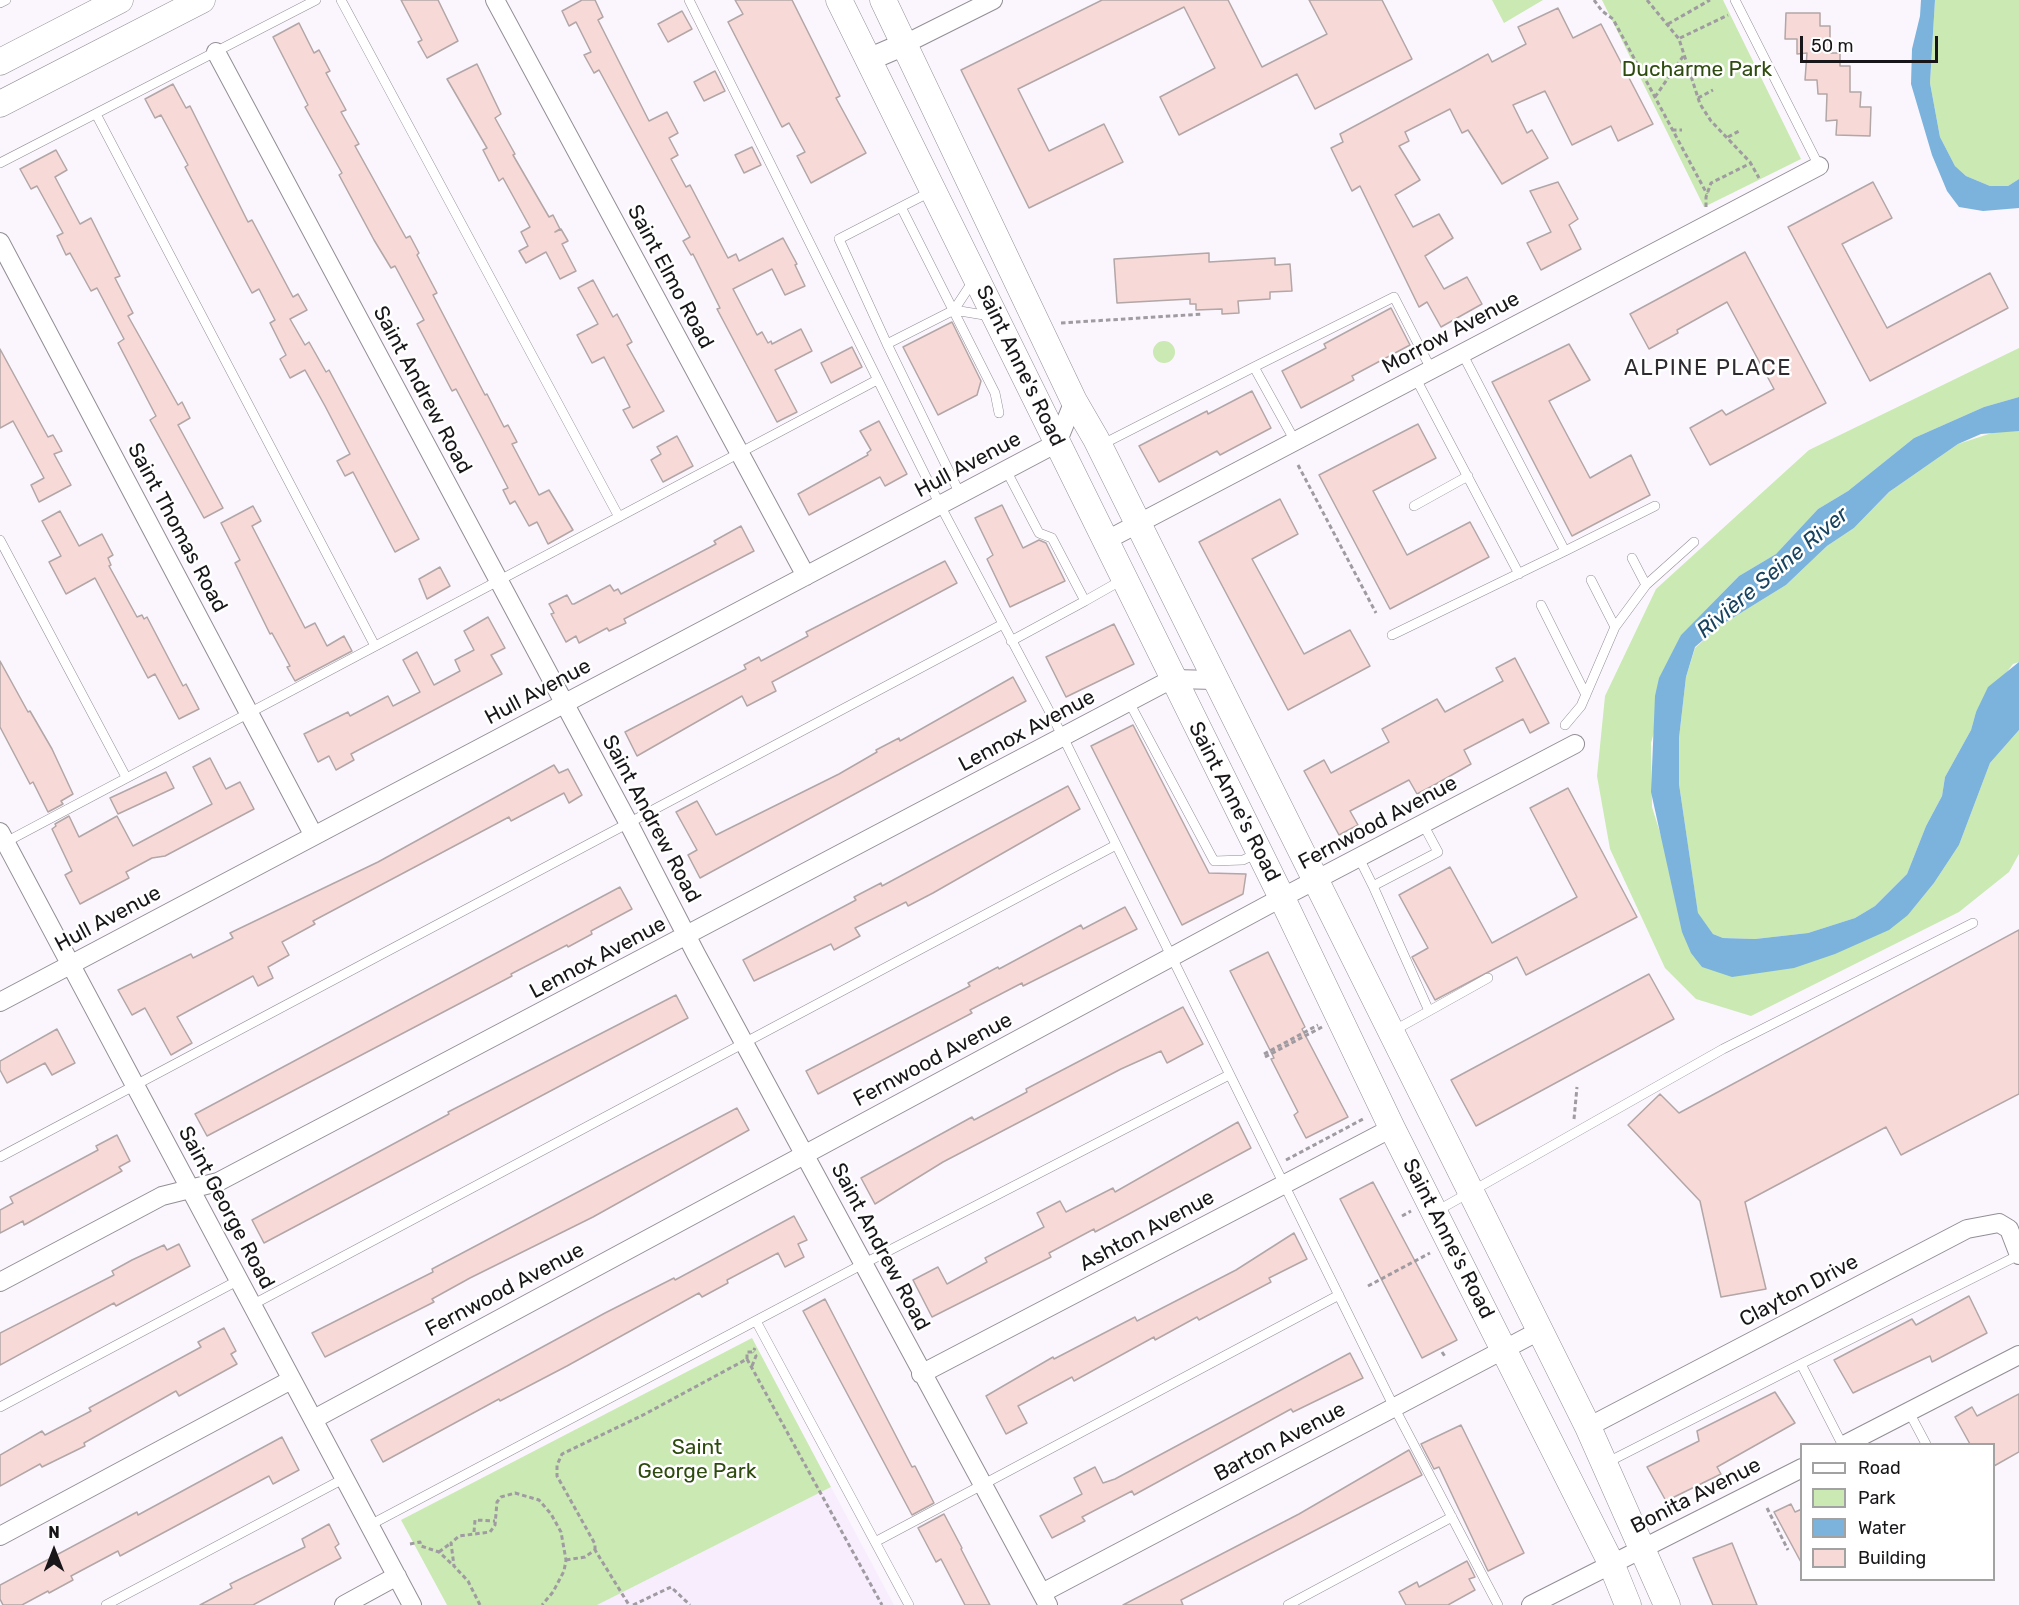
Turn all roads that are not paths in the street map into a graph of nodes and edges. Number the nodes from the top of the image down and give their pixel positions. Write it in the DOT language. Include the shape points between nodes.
graph roads {
  1 [pos="6,0"];
  2 [pos="120,0"];
  3 [pos="202,0"];
  4 [pos="316,0"];
  5 [pos="341,0"];
  6 [pos="495,0"];
  7 [pos="689,0"];
  8 [pos="839,0"];
  9 [pos="883,0"];
  10 [pos="993,0"];
  11 [pos="1735,0"];
  12 [pos="0,3"];
  13 [pos="905,44"];
  14 [pos="216,52"];
  15 [pos="870,59"];
  16 [pos="0,62"];
  17 [pos="0,104"];
  18 [pos="96,114"];
  19 [pos="0,163"];
  20 [pos="1819,166"];
  21 [pos="934,190"];
  22 [pos="900,207"];
  23 [pos="0,242"];
  24 [pos="976,276"];
  25 [pos="1017,284"];
  26 [pos="954,310"];
  27 [pos="995,317"];
  28 [pos="887,344"];
  29 [pos="1462,352"];
  30 [pos="1254,367"];
  31 [pos="1423,373"];
  32 [pos="877,380"];
  33 [pos="1074,401"];
  34 [pos="999,413"];
  35 [pos="1295,441"];
  36 [pos="1057,443"];
  37 [pos="1099,446"];
  38 [pos="739,453"];
  39 [pos="1006,470"];
  40 [pos="1468,476"];
  41 [pos="960,494"];
  42 [pos="939,505"];
  43 [pos="1414,506"];
  44 [pos="1655,506"];
  45 [pos="619,517"];
  46 [pos="1137,524"];
  47 [pos="0,540"];
  48 [pos="1105,541"];
  49 [pos="1694,542"];
  50 [pos="1565,551"];
  51 [pos="1632,558"];
  52 [pos="1520,574"];
  53 [pos="806,576"];
  54 [pos="1124,579"];
  55 [pos="499,580"];
  56 [pos="1591,580"];
  57 [pos="1646,585"];
  58 [pos="1085,601"];
  59 [pos="1541,605"];
  60 [pos="1003,624"];
  61 [pos="1615,627"];
  62 [pos="1392,634"];
  63 [pos="1011,641"];
  64 [pos="375,646"];
  65 [pos="1172,679"];
  66 [pos="1216,680"];
  67 [pos="1586,695"];
  68 [pos="1129,702"];
  69 [pos="564,704"];
  70 [pos="249,712"];
  71 [pos="1565,725"];
  72 [pos="1063,737"];
  73 [pos="1575,744"];
  74 [pos="126,777"];
  75 [pos="629,824"];
  76 [pos="1423,824"];
  77 [pos="314,836"];
  78 [pos="2,839"];
  79 [pos="1116,844"];
  80 [pos="1260,853"];
  81 [pos="1359,858"];
  82 [pos="1316,882"];
  83 [pos="1373,886"];
  84 [pos="1282,898"];
  85 [pos="1973,923"];
  86 [pos="687,936"];
  87 [pos="1170,958"];
  88 [pos="71,964"];
  89 [pos="1488,978"];
  90 [pos="0,1002"];
  91 [pos="1429,1011"];
  92 [pos="1390,1032"];
  93 [pos="746,1044"];
  94 [pos="1229,1075"];
  95 [pos="135,1086"];
  96 [pos="1392,1128"];
  97 [pos="805,1154"];
  98 [pos="0,1157"];
  99 [pos="1285,1185"];
  100 [pos="189,1189"];
  101 [pos="1471,1194"];
  102 [pos="1435,1212"];
  103 [pos="2019,1255"];
  104 [pos="863,1264"];
  105 [pos="237,1281"];
  106 [pos="0,1282"];
  107 [pos="1339,1295"];
  108 [pos="252,1305"];
  109 [pos="756,1321"];
  110 [pos="1539,1331"];
  111 [pos="1504,1349"];
  112 [pos="2019,1355"];
  113 [pos="1801,1364"];
  114 [pos="921,1374"];
  115 [pos="291,1380"];
  116 [pos="0,1407"];
  117 [pos="1394,1407"];
  118 [pos="1909,1412"];
  119 [pos="314,1419"];
  120 [pos="1588,1427"];
  121 [pos="1854,1442"];
  122 [pos="1925,1443"];
  123 [pos="1604,1464"];
  124 [pos="1800,1469"];
  125 [pos="345,1478"];
  126 [pos="983,1486"];
  127 [pos="1452,1517"];
  128 [pos="370,1525"];
  129 [pos="0,1536"];
  130 [pos="875,1542"];
  131 [pos="1644,1550"];
  132 [pos="1611,1563"];
  133 [pos="397,1576"];
  134 [pos="1045,1599"];
  135 [pos="106,1605"];
  136 [pos="344,1605"];
  137 [pos="412,1605"];
  138 [pos="909,1605"];
  139 [pos="1288,1605"];
  140 [pos="1498,1605"];
  141 [pos="1531,1605"];
  142 [pos="1628,1605"];
  143 [pos="1666,1605"];
  1 -- 12 [label="lane"];
  2 -- 16 [label="main road"];
  3 -- 17 [label="main road"];
  4 -- 14 [label="lane"];
  5 -- 45 [label="lane"];
  6 -- 38 [label="street, Saint Elmo Road"];
  7 -- 32 [label="lane"];
  8 -- 15 [label="main road, Saint Anne's Road"];
  9 -- 13 [label="main road, Saint Anne's Road"];
  10 -- 13 [label="street"];
  11 -- 20 [label="lane"];
  13 -- 15 [label="street"];
  13 -- 25 [label="main road, Saint Anne's Road"];
  14 -- 18 [label="lane"];
  14 -- 55 [label="street, Saint Andrew Road"];
  15 -- 21 [label="main road, Saint Anne's Road"];
  18 -- 19 [label="lane"];
  18 -- 64 [label="lane"];
  20 -- 29 [label="street, Morrow Avenue"];
  21 -- 22 [label="lane"];
  21 -- 24 [label="main road, Saint Anne's Road"];
  22 -- 26 [label="lane"];
  22 -- 28 [label="lane" via="839,239"];
  23 -- 70 [label="street, Saint Thomas Road"];
  24 -- 25 [label="main road" via="992,274"];
  24 -- 26 [label="lane"];
  24 -- 27 [label="main road, Saint Anne's Road"];
  25 -- 33 [label="main road, Saint Anne's Road"];
  26 -- 27 [label="lane"];
  26 -- 28 [label="lane"];
  26 -- 34 [label="lane" via="995,393"];
  27 -- 36 [label="main road, Saint Anne's Road"];
  28 -- 41 [label="lane"];
  29 -- 31 [label="street, Morrow Avenue"];
  29 -- 50 [label="lane"];
  30 -- 31 [label="lane" via="1394,297"];
  30 -- 35 [label="lane"];
  30 -- 37 [label="lane"];
  31 -- 35 [label="street, Morrow Avenue"];
  31 -- 40 [label="lane"];
  32 -- 38 [label="lane"];
  32 -- 42 [label="lane"];
  33 -- 36 [label="street"];
  33 -- 37 [label="main road, Saint Anne's Road"];
  35 -- 46 [label="street, Morrow Avenue"];
  36 -- 39 [label="street, Hull Avenue"];
  36 -- 48 [label="main road, Saint Anne's Road"];
  37 -- 46 [label="main road, Saint Anne's Road"];
  38 -- 45 [label="lane"];
  38 -- 53 [label="street, Saint Elmo Road"];
  39 -- 41 [label="street, Hull Avenue"];
  39 -- 58 [label="lane" via="1040,533 1052,538"];
  40 -- 43 [label="lane"];
  40 -- 52 [label="lane"];
  41 -- 42 [label="street, Hull Avenue"];
  42 -- 53 [label="street, Hull Avenue"];
  42 -- 60 [label="lane"];
  44 -- 50 [label="lane"];
  45 -- 55 [label="lane"];
  46 -- 48 [label="street, Morrow Avenue"];
  46 -- 66 [label="main road, Saint Anne's Road"];
  47 -- 74 [label="lane"];
  48 -- 54 [label="main road, Saint Anne's Road"];
  49 -- 57 [label="lane"];
  50 -- 52 [label="lane"];
  51 -- 57 [label="lane"];
  52 -- 62 [label="lane"];
  53 -- 69 [label="street, Hull Avenue"];
  54 -- 58 [label="lane"];
  54 -- 65 [label="main road, Saint Anne's Road"];
  55 -- 64 [label="lane"];
  55 -- 69 [label="street, Saint Andrew Road"];
  56 -- 61 [label="lane"];
  57 -- 61 [label="lane"];
  58 -- 63 [label="lane"];
  59 -- 67 [label="lane"];
  60 -- 63 [label="lane"];
  60 -- 75 [label="lane"];
  61 -- 67 [label="lane"];
  63 -- 72 [label="lane"];
  64 -- 70 [label="lane"];
  65 -- 66 [label="street, Lennox Avenue"];
  65 -- 68 [label="street, Lennox Avenue"];
  65 -- 80 [label="main road, Saint Anne's Road"];
  66 -- 82 [label="main road, Saint Anne's Road"];
  67 -- 71 [label="lane"];
  68 -- 72 [label="street, Lennox Avenue"];
  68 -- 80 [label="lane" via="1214,861 1243,860"];
  69 -- 75 [label="street, Saint Andrew Road"];
  69 -- 77 [label="street, Hull Avenue"];
  70 -- 74 [label="lane"];
  70 -- 77 [label="street, Saint Thomas Road"];
  72 -- 79 [label="lane"];
  72 -- 86 [label="street, Lennox Avenue"];
  73 -- 76 [label="street, Fernwood Avenue"];
  74 -- 78 [label="lane"];
  75 -- 86 [label="street, Saint Andrew Road"];
  75 -- 95 [label="lane"];
  76 -- 81 [label="street, Fernwood Avenue"];
  76 -- 83 [label="lane" via="1438,852"];
  77 -- 88 [label="street, Hull Avenue"];
  78 -- 88 [label="street, Saint George Road"];
  79 -- 87 [label="lane"];
  79 -- 93 [label="lane"];
  80 -- 84 [label="main road, Saint Anne's Road"];
  81 -- 82 [label="street, Fernwood Avenue"];
  81 -- 83 [label="lane"];
  82 -- 84 [label="street, Fernwood Avenue"];
  82 -- 92 [label="main road, Saint Anne's Road"];
  83 -- 91 [label="lane"];
  84 -- 87 [label="street, Fernwood Avenue"];
  84 -- 96 [label="main road, Saint Anne's Road"];
  85 -- 101 [label="lane" via="1723,1049"];
  86 -- 93 [label="street, Saint Andrew Road"];
  86 -- 100 [label="street, Lennox Avenue" via="218,1182"];
  87 -- 94 [label="lane"];
  87 -- 97 [label="street, Fernwood Avenue"];
  88 -- 90 [label="street, Hull Avenue"];
  88 -- 95 [label="street, Saint George Road"];
  89 -- 91 [label="lane"];
  91 -- 92 [label="lane"];
  92 -- 101 [label="main road, Saint Anne's Road"];
  93 -- 97 [label="street, Saint Andrew Road"];
  93 -- 108 [label="lane"];
  94 -- 99 [label="lane"];
  94 -- 104 [label="lane"];
  95 -- 98 [label="lane"];
  95 -- 100 [label="street, Saint George Road"];
  96 -- 99 [label="street, Ashton Avenue"];
  96 -- 102 [label="main road, Saint Anne's Road"];
  97 -- 104 [label="street, Saint Andrew Road"];
  97 -- 119 [label="street, Fernwood Avenue"];
  99 -- 107 [label="lane"];
  99 -- 114 [label="street, Ashton Avenue"];
  100 -- 105 [label="street, Saint George Road"];
  100 -- 106 [label="street, Lennox Avenue" via="162,1196"];
  101 -- 102 [label="lane"];
  101 -- 110 [label="main road, Saint Anne's Road"];
  102 -- 111 [label="main road, Saint Anne's Road"];
  103 -- 113 [label="lane"];
  103 -- 120 [label="street, Clayton Drive" via="2009,1229 1998,1223 1967,1229"];
  104 -- 109 [label="lane"];
  104 -- 114 [label="street, Saint Andrew Road"];
  105 -- 108 [label="street, Saint George Road"];
  105 -- 116 [label="lane"];
  107 -- 117 [label="lane"];
  107 -- 126 [label="lane"];
  108 -- 115 [label="street, Saint George Road"];
  109 -- 128 [label="lane"];
  109 -- 130 [label="lane"];
  110 -- 111 [label="street, Barton Avenue"];
  110 -- 120 [label="main road, Saint Anne's Road"];
  111 -- 117 [label="street, Barton Avenue"];
  111 -- 132 [label="main road, Saint Anne's Road"];
  112 -- 118 [label="street"];
  113 -- 121 [label="lane"];
  113 -- 123 [label="lane"];
  114 -- 126 [label="street, Saint Andrew Road"];
  115 -- 119 [label="street, Saint George Road"];
  115 -- 129 [label="street"];
  117 -- 127 [label="lane"];
  117 -- 134 [label="street, Barton Avenue"];
  118 -- 121 [label="street"];
  118 -- 122 [label="lane"];
  119 -- 125 [label="street, Saint George Road"];
  120 -- 123 [label="main road, Saint Anne's Road"];
  123 -- 131 [label="main road, Saint Anne's Road"];
  124 -- 131 [label="street, Bonita Avenue"];
  125 -- 128 [label="street, Saint George Road"];
  125 -- 135 [label="lane"];
  126 -- 130 [label="lane"];
  126 -- 134 [label="street, Saint Andrew Road"];
  127 -- 139 [label="lane"];
  127 -- 140 [label="lane"];
  128 -- 133 [label="street, Saint George Road"];
  130 -- 138 [label="lane"];
  131 -- 132 [label="street, Bonita Avenue"];
  131 -- 143 [label="main road, Saint Anne's Road"];
  132 -- 141 [label="street, Bonita Avenue"];
  132 -- 142 [label="main road, Saint Anne's Road"];
  133 -- 136 [label="street"];
  133 -- 137 [label="street, Saint George Road"];
}
